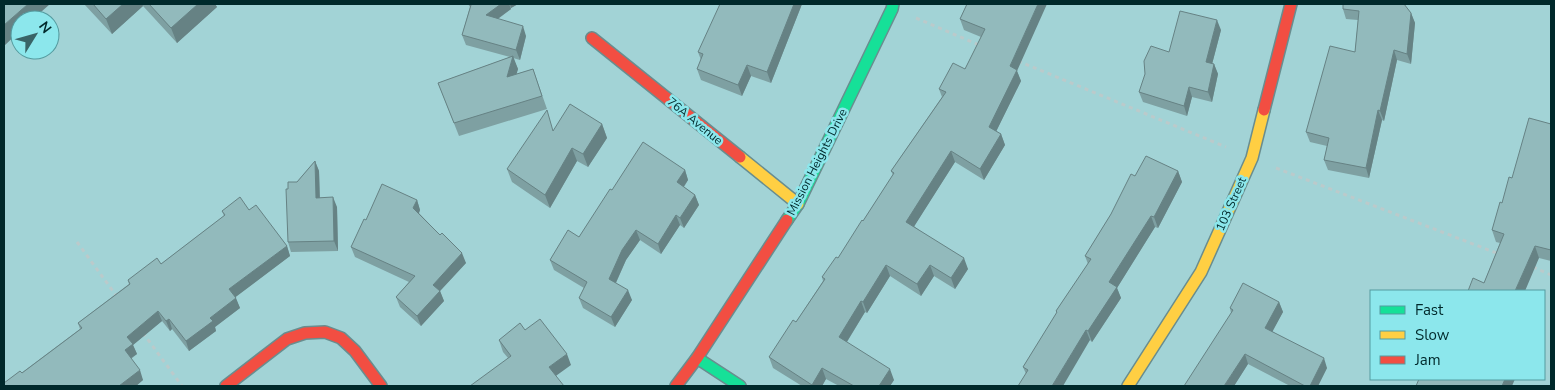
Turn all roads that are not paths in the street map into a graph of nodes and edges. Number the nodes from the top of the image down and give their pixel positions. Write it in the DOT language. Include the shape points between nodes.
graph roads {
  1 [pos="1291,4"];
  2 [pos="893,6"];
  3 [pos="592,38"];
  4 [pos="798,204"];
  5 [pos="697,358"];
  6 [pos="226,386"];
  7 [pos="381,386"];
  8 [pos="676,386"];
  9 [pos="740,386"];
  10 [pos="1128,386"];
  1 -- 10 [label="street, 103 Street" via="1252,158 1201,272"];
  2 -- 4 [label="street, Mission Heights Drive"];
  3 -- 4 [label="street, 76A Avenue"];
  4 -- 5 [label="street, Mission Heights Drive"];
  5 -- 8 [label="street, Mission Heights Drive"];
  5 -- 9 [label="street"];
  6 -- 7 [label="street" via="287,339 305,333 324,332 341,338 355,351"];
}
